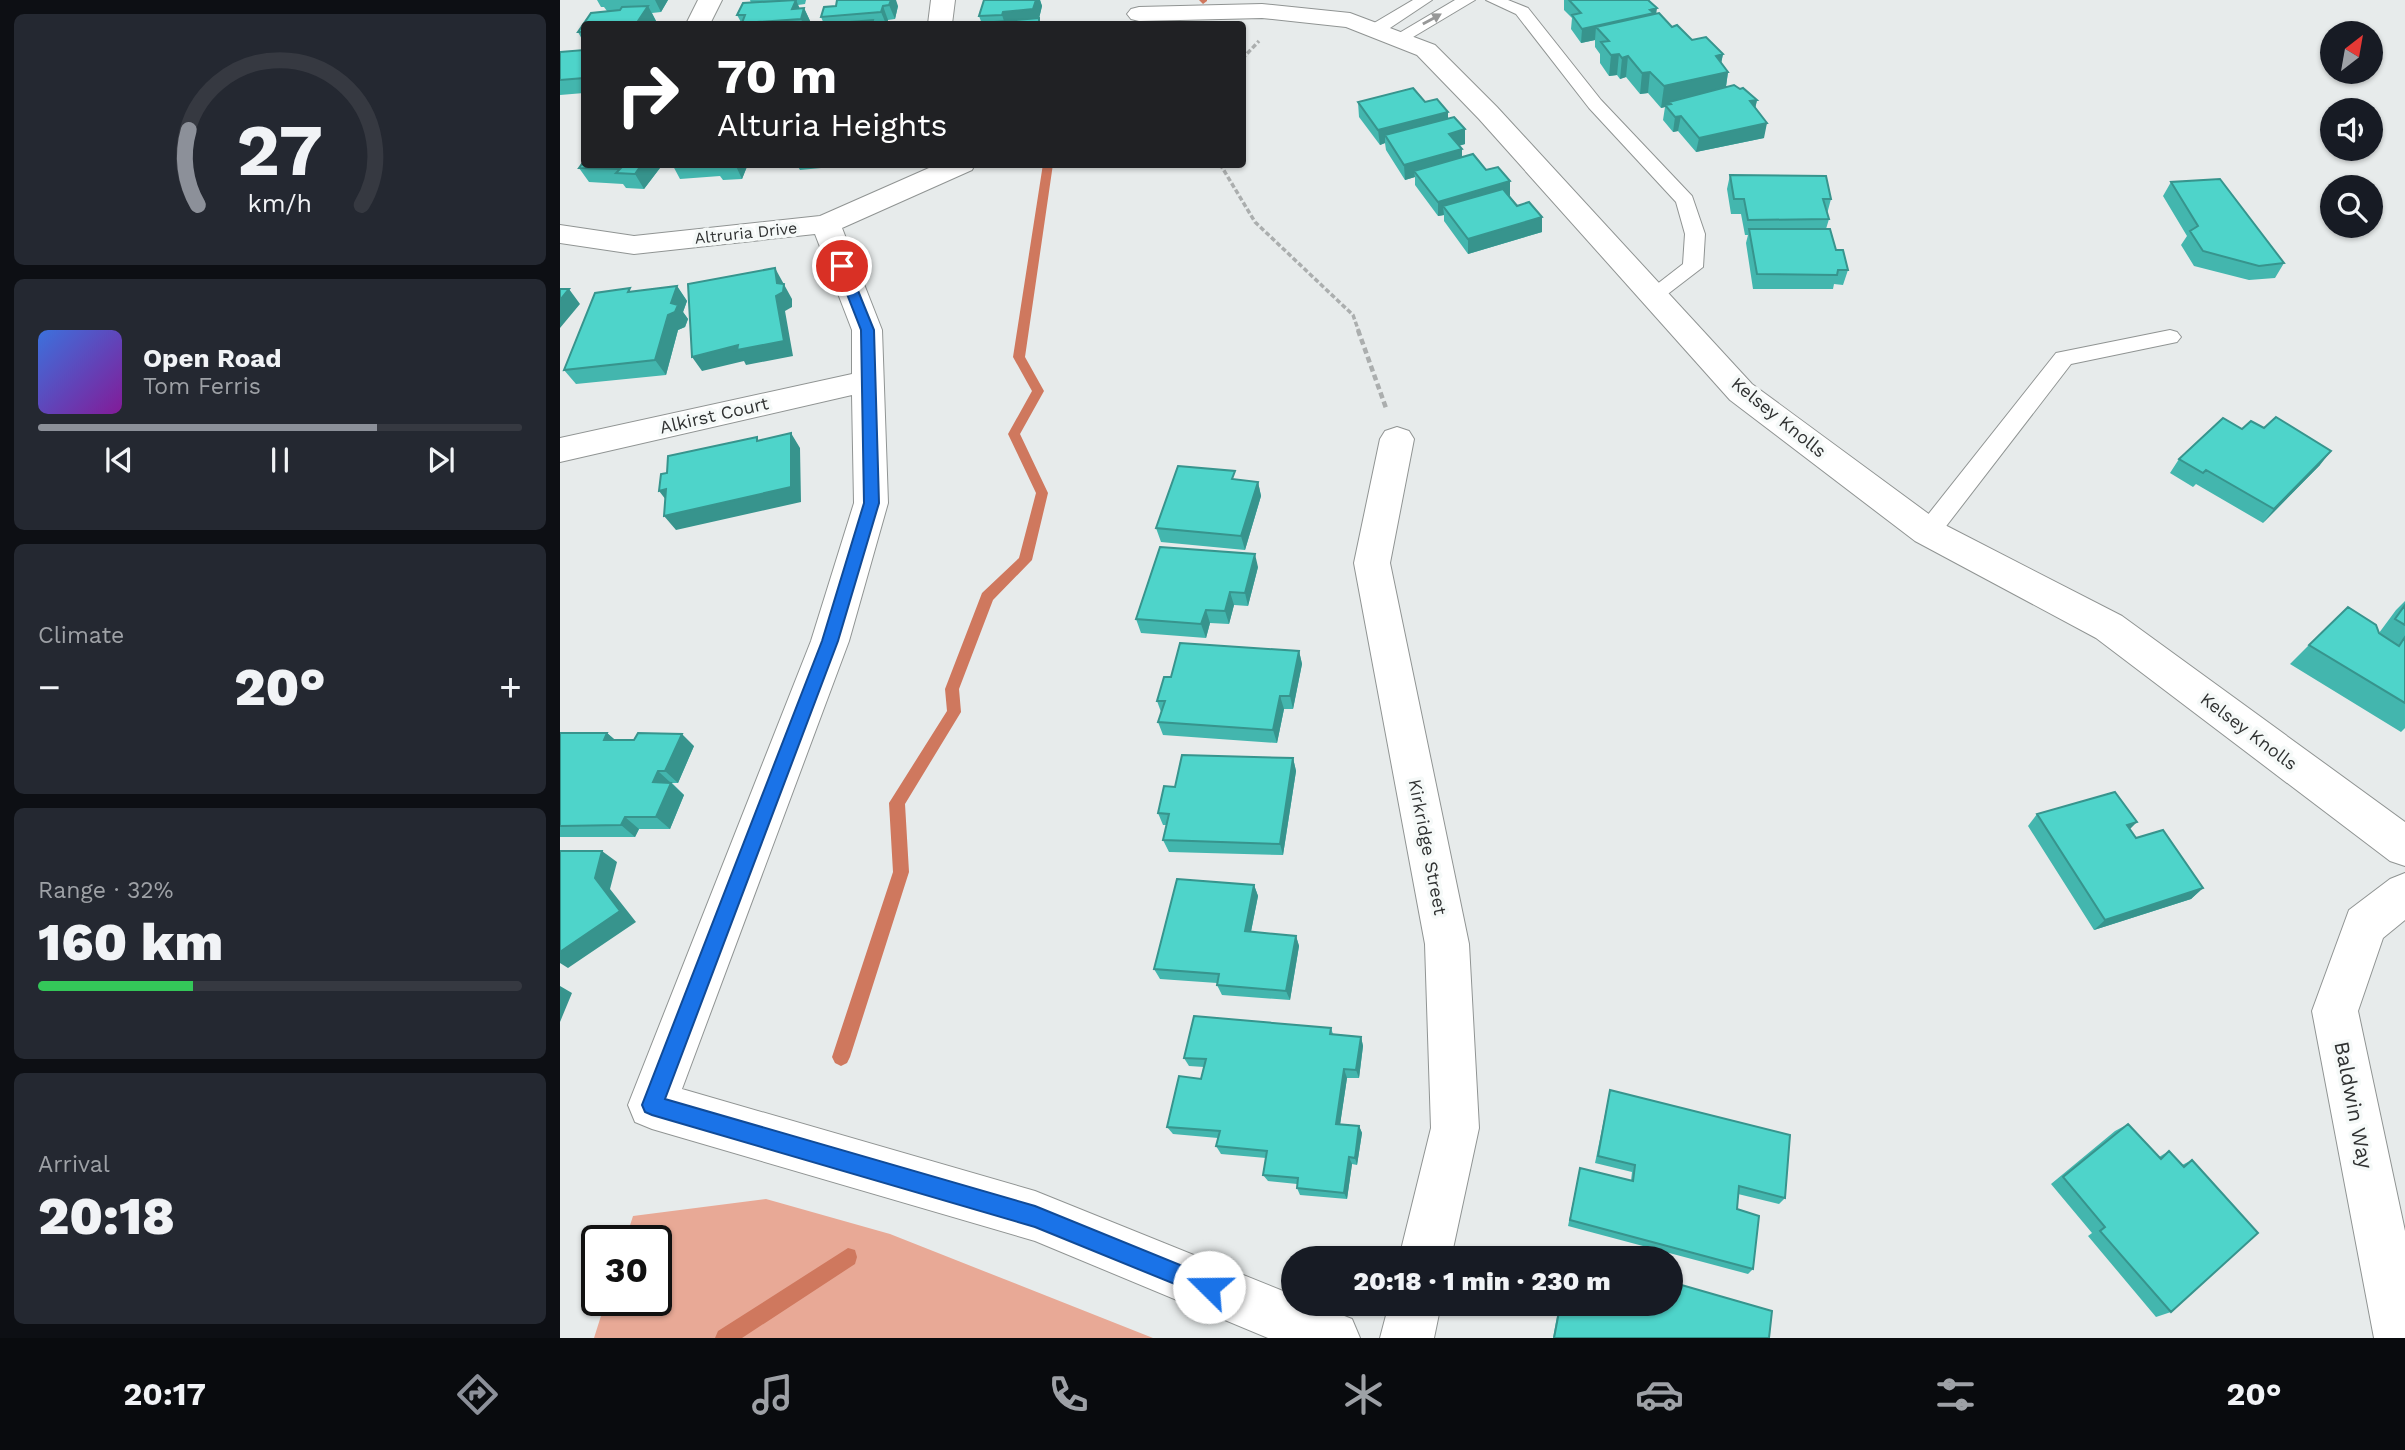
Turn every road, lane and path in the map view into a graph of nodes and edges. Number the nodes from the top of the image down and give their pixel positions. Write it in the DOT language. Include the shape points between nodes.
graph roads {
  1 [pos="710,0"];
  2 [pos="943,0"];
  3 [pos="1424,0"];
  4 [pos="1467,0"];
  5 [pos="1494,0"];
  6 [pos="1527,6"];
  7 [pos="1136,13"];
  8 [pos="700,21"];
  9 [pos="940,21"];
  10 [pos="1386,34"];
  11 [pos="953,168"];
  12 [pos="1222,168"];
  13 [pos="826,224"];
  14 [pos="560,234"];
  15 [pos="1653,295"];
  16 [pos="2170,337"];
  17 [pos="868,381"];
  18 [pos="1397,439"];
  19 [pos="560,450"];
  20 [pos="1928,532"];
  21 [pos="2405,847"];
  22 [pos="2405,893"];
  23 [pos="1428,1246"];
  24 [pos="1412,1316"];
  25 [pos="1333,1338"];
  26 [pos="1407,1338"];
  27 [pos="2401,1338"];
  1 -- 8 [label="street"];
  2 -- 9 [label="street"];
  3 -- 10 [label="lane"];
  10 -- 4 [label="lane, one-way"];
  5 -- 6 [label="lane"];
  6 -- 15 [label="lane" via="1595,104 1685,200 1695,234 1693,267"];
  7 -- 10 [label="street, Kelsey Knolls" via="1262,10 1350,20"];
  10 -- 15 [label="street, Kelsey Knolls" via="1426,50"];
  11 -- 13 [label="street, Altruria Drive"];
  12 -- 18 [label="path" via="1255,222 1353,315"];
  13 -- 14 [label="street, Altruria Drive" via="634,246"];
  13 -- 17 [label="street" via="867,330"];
  15 -- 20 [label="street, Kelsey Knolls" via="1741,392"];
  16 -- 20 [label="lane" via="2064,358"];
  17 -- 19 [label="street, Alkirst Court"];
  17 -- 25 [label="street" via="872,503 830,641 652,1105 1035,1216"];
  18 -- 23 [label="street, Kirkridge Street" via="1372,563 1447,944 1455,1128"];
  20 -- 21 [label="street, Kelsey Knolls" via="2109,627"];
  22 -- 27 [label="street, Baldwin Way" via="2365,925 2335,1011"];
  24 -- 26 [label="street"];
}
